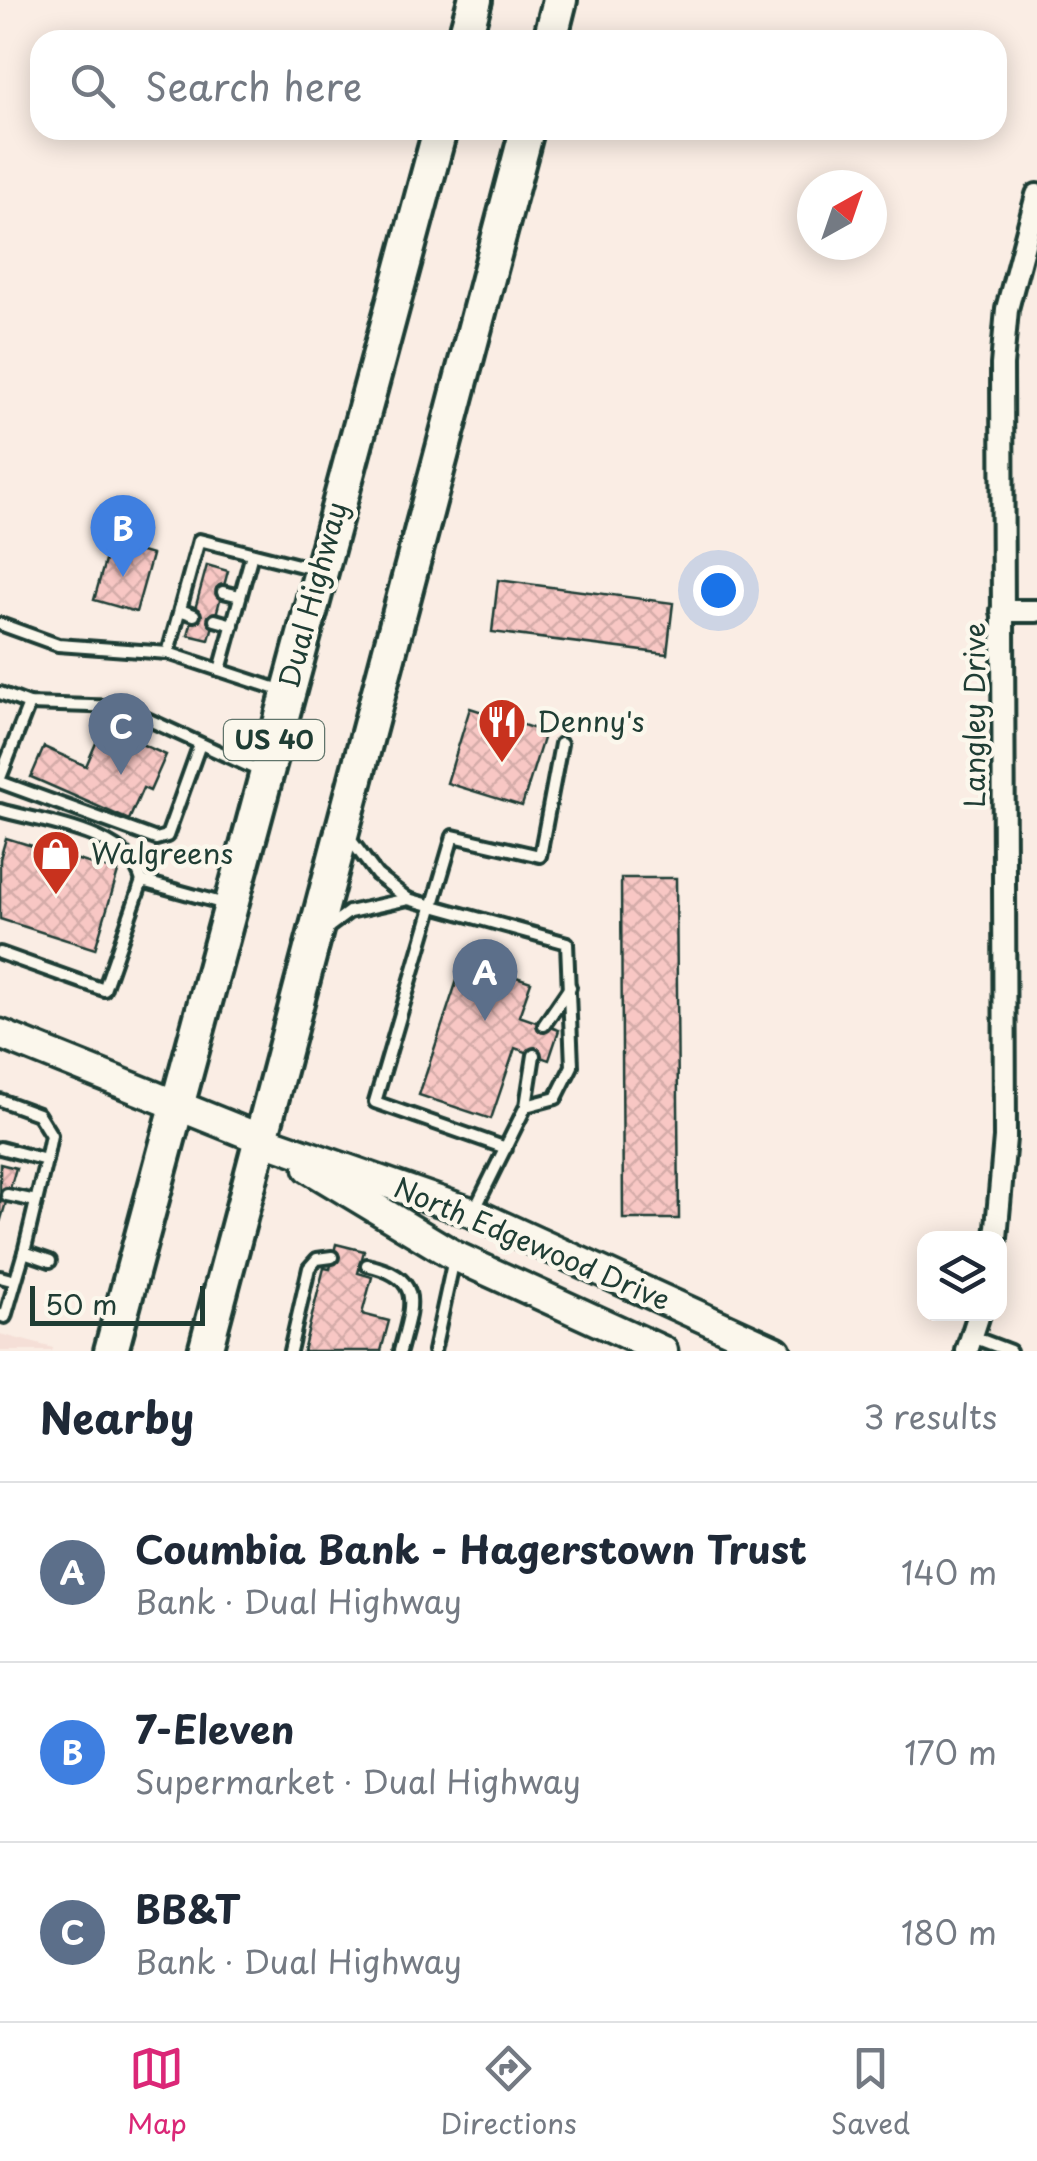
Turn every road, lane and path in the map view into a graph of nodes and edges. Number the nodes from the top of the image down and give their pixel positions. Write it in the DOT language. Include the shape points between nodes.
graph roads {
  1 [pos="475,0"];
  2 [pos="560,0"];
  3 [pos="467,30"];
  4 [pos="552,30"];
  5 [pos="437,140"];
  6 [pos="524,140"];
  7 [pos="1037,194"];
  8 [pos="252,554"];
  9 [pos="320,571"];
  10 [pos="188,581"];
  11 [pos="202,586"];
  12 [pos="222,592"];
  13 [pos="240,596"];
  14 [pos="180,610"];
  15 [pos="1002,611"];
  16 [pos="1037,612"];
  17 [pos="194,614"];
  18 [pos="214,620"];
  19 [pos="0,624"];
  20 [pos="232,625"];
  21 [pos="168,654"];
  22 [pos="220,670"];
  23 [pos="287,692"];
  24 [pos="0,694"];
  25 [pos="28,704"];
  26 [pos="200,744"];
  27 [pos="562,744"];
  28 [pos="265,774"];
  29 [pos="0,780"];
  30 [pos="0,810"];
  31 [pos="344,832"];
  32 [pos="142,881"];
  33 [pos="408,899"];
  34 [pos="230,906"];
  35 [pos="433,906"];
  36 [pos="317,936"];
  37 [pos="0,953"];
  38 [pos="571,986"];
  39 [pos="544,1024"];
  40 [pos="0,1034"];
  41 [pos="534,1055"];
  42 [pos="0,1100"];
  43 [pos="178,1103"];
  44 [pos="526,1106"];
  45 [pos="261,1139"];
  46 [pos="0,1148"];
  47 [pos="506,1148"];
  48 [pos="46,1160"];
  49 [pos="7,1195"];
  50 [pos="36,1201"];
  51 [pos="473,1214"];
  52 [pos="997,1231"];
  53 [pos="24,1252"];
  54 [pos="455,1256"];
  55 [pos="332,1257"];
  56 [pos="50,1261"];
  57 [pos="367,1266"];
  58 [pos="0,1277"];
  59 [pos="16,1281"];
  60 [pos="0,1315"];
  61 [pos="970,1344"];
  62 [pos="111,1351"];
  63 [pos="205,1351"];
  64 [pos="290,1351"];
  65 [pos="400,1351"];
  66 [pos="434,1351"];
  67 [pos="664,1351"];
  68 [pos="776,1351"];
  69 [pos="1010,1351"];
  1 -- 3 [label="main road"];
  2 -- 4 [label="main road"];
  5 -- 9 [label="main road, Dual Highway / US 40"];
  6 -- 31 [label="main road, US 40"];
  7 -- 15 [label="street, Langley Drive" via="1007,309 1002,366"];
  8 -- 9 [label="lane"];
  8 -- 10 [label="lane" via="199,540"];
  8 -- 13 [label="lane"];
  9 -- 23 [label="main road, Dual Highway / US 40"];
  10 -- 11 [label="lane"];
  10 -- 14 [label="lane"];
  12 -- 13 [label="lane"];
  13 -- 20 [label="lane"];
  14 -- 17 [label="lane"];
  14 -- 21 [label="lane"];
  15 -- 16 [label="street"];
  15 -- 52 [label="street, Langley Drive" via="1004,1138"];
  18 -- 20 [label="lane"];
  19 -- 21 [label="lane" via="58,645"];
  20 -- 22 [label="lane"];
  21 -- 22 [label="lane"];
  22 -- 23 [label="lane"];
  23 -- 28 [label="main road, Dual Highway / US 40"];
  24 -- 25 [label="lane"];
  25 -- 26 [label="lane" via="121,707"];
  25 -- 29 [label="lane"];
  26 -- 28 [label="lane"];
  26 -- 29 [label="lane" via="167,836 156,839"];
  27 -- 35 [label="lane" via="540,856 453,836"];
  28 -- 34 [label="main road, Dual Highway / US 40"];
  30 -- 32 [label="lane" via="106,842 128,854"];
  31 -- 33 [label="lane" via="377,875"];
  31 -- 36 [label="main road, US 40"];
  32 -- 34 [label="lane"];
  32 -- 37 [label="lane" via="104,990"];
  33 -- 35 [label="lane"];
  33 -- 36 [label="lane" via="350,912"];
  34 -- 43 [label="main road, Dual Highway / US 40"];
  35 -- 38 [label="lane" via="567,943"];
  35 -- 47 [label="lane" via="375,1102"];
  36 -- 45 [label="main road, US 40"];
  38 -- 39 [label="lane"];
  38 -- 44 [label="lane" via="572,1066 556,1098"];
  40 -- 43 [label="main road"];
  41 -- 44 [label="lane"];
  42 -- 48 [label="lane" via="38,1114 50,1135"];
  43 -- 45 [label="main road"];
  43 -- 62 [label="main road, Dual Highway / US 40"];
  44 -- 47 [label="lane"];
  45 -- 51 [label="main road, North Edgewood Drive"];
  45 -- 54 [label="main road, North Edgewood Drive"];
  45 -- 63 [label="main road, US 40"];
  46 -- 48 [label="lane"];
  47 -- 51 [label="lane"];
  48 -- 50 [label="lane"];
  49 -- 50 [label="lane"];
  50 -- 53 [label="lane"];
  51 -- 68 [label="main road, North Edgewood Drive"];
  53 -- 56 [label="lane"];
  53 -- 59 [label="lane"];
  54 -- 66 [label="lane"];
  54 -- 67 [label="main road, North Edgewood Drive"];
  55 -- 64 [label="lane" via="309,1268"];
  57 -- 65 [label="lane" via="390,1271 410,1291"];
  58 -- 59 [label="lane"];
  59 -- 60 [label="lane" via="5,1317"];
  61 -- 69 [label="lane"];
}
